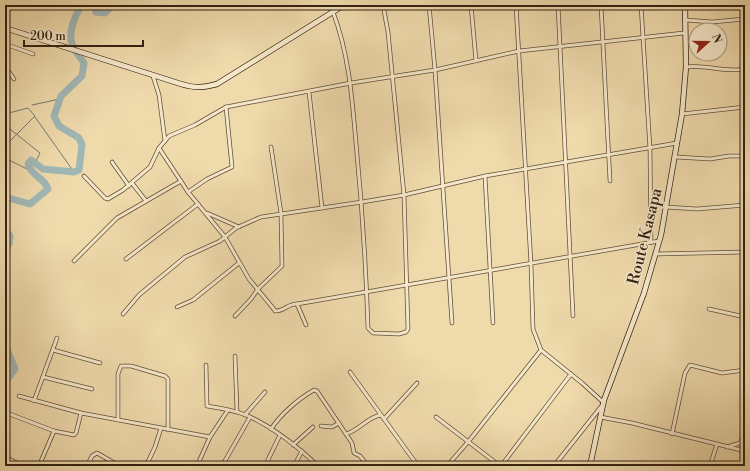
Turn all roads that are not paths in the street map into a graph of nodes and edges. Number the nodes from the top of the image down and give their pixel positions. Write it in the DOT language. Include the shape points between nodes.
graph roads {
  1 [pos="344,5"];
  2 [pos="382,5"];
  3 [pos="429,5"];
  4 [pos="470,5"];
  5 [pos="516,5"];
  6 [pos="558,5"];
  7 [pos="601,5"];
  8 [pos="641,5"];
  9 [pos="685,5"];
  10 [pos="333,12"];
  11 [pos="745,19"];
  12 [pos="686,20"];
  13 [pos="5,28"];
  14 [pos="684,33"];
  15 [pos="643,37"];
  16 [pos="602,42"];
  17 [pos="5,44"];
  18 [pos="560,46"];
  19 [pos="519,51"];
  20 [pos="33,54"];
  21 [pos="476,61"];
  22 [pos="5,66"];
  23 [pos="686,67"];
  24 [pos="745,69"];
  25 [pos="436,70"];
  26 [pos="154,76"];
  27 [pos="393,76"];
  28 [pos="14,79"];
  29 [pos="351,83"];
  30 [pos="309,92"];
  31 [pos="226,107"];
  32 [pos="745,107"];
  33 [pos="682,114"];
  34 [pos="165,140"];
  35 [pos="678,143"];
  36 [pos="271,147"];
  37 [pos="159,148"];
  38 [pos="650,149"];
  39 [pos="608,156"];
  40 [pos="745,156"];
  41 [pos="676,157"];
  42 [pos="112,162"];
  43 [pos="566,162"];
  44 [pos="525,169"];
  45 [pos="84,176"];
  46 [pos="485,176"];
  47 [pos="181,181"];
  48 [pos="610,181"];
  49 [pos="131,184"];
  50 [pos="444,185"];
  51 [pos="188,192"];
  52 [pos="404,195"];
  53 [pos="146,201"];
  54 [pos="362,202"];
  55 [pos="198,204"];
  56 [pos="745,205"];
  57 [pos="666,207"];
  58 [pos="322,208"];
  59 [pos="205,212"];
  60 [pos="281,213"];
  61 [pos="239,227"];
  62 [pos="225,237"];
  63 [pos="660,241"];
  64 [pos="651,242"];
  65 [pos="745,252"];
  66 [pos="656,254"];
  67 [pos="572,256"];
  68 [pos="126,259"];
  69 [pos="74,261"];
  70 [pos="239,263"];
  71 [pos="531,264"];
  72 [pos="489,270"];
  73 [pos="449,277"];
  74 [pos="406,284"];
  75 [pos="258,289"];
  76 [pos="367,292"];
  77 [pos="297,304"];
  78 [pos="177,307"];
  79 [pos="709,309"];
  80 [pos="123,314"];
  81 [pos="235,316"];
  82 [pos="573,316"];
  83 [pos="745,317"];
  84 [pos="452,323"];
  85 [pos="493,323"];
  86 [pos="306,325"];
  87 [pos="57,338"];
  88 [pos="53,350"];
  89 [pos="541,350"];
  90 [pos="235,356"];
  91 [pos="100,363"];
  92 [pos="206,365"];
  93 [pos="745,370"];
  94 [pos="350,372"];
  95 [pos="571,374"];
  96 [pos="43,377"];
  97 [pos="417,383"];
  98 [pos="92,389"];
  99 [pos="266,392"];
  100 [pos="19,396"];
  101 [pos="745,396"];
  102 [pos="34,401"];
  103 [pos="604,403"];
  104 [pos="228,410"];
  105 [pos="237,412"];
  106 [pos="7,413"];
  107 [pos="82,414"];
  108 [pos="245,415"];
  109 [pos="381,415"];
  110 [pos="745,416"];
  111 [pos="436,417"];
  112 [pos="600,417"];
  113 [pos="250,418"];
  114 [pos="384,419"];
  115 [pos="118,420"];
  116 [pos="339,423"];
  117 [pos="321,426"];
  118 [pos="313,427"];
  119 [pos="161,428"];
  120 [pos="271,429"];
  121 [pos="168,430"];
  122 [pos="54,431"];
  123 [pos="745,433"];
  124 [pos="346,434"];
  125 [pos="672,434"];
  126 [pos="280,435"];
  127 [pos="210,437"];
  128 [pos="468,442"];
  129 [pos="717,444"];
  130 [pos="294,445"];
  131 [pos="727,447"];
  132 [pos="302,451"];
  133 [pos="745,451"];
  134 [pos="5,457"];
  135 [pos="118,465"];
  136 [pos="23,466"];
  137 [pos="39,466"];
  138 [pos="87,466"];
  139 [pos="146,466"];
  140 [pos="197,466"];
  141 [pos="222,466"];
  142 [pos="265,466"];
  143 [pos="294,466"];
  144 [pos="318,466"];
  145 [pos="368,466"];
  146 [pos="418,466"];
  147 [pos="447,466"];
  148 [pos="501,466"];
  149 [pos="554,466"];
  150 [pos="590,466"];
  151 [pos="710,466"];
  1 -- 10 [label="main road"];
  2 -- 27 [label="street"];
  3 -- 25 [label="street"];
  4 -- 21 [label="street"];
  5 -- 19 [label="street"];
  6 -- 18 [label="street"];
  7 -- 16 [label="street"];
  8 -- 15 [label="street"];
  9 -- 12 [label="main road, Route Kasapa"];
  10 -- 26 [label="main road" via="217,84 194,88"];
  10 -- 29 [label="street" via="345,48"];
  11 -- 12 [label="street" via="712,22"];
  12 -- 14 [label="main road, Route Kasapa"];
  13 -- 26 [label="main road"];
  14 -- 15 [label="street"];
  14 -- 23 [label="main road, Route Kasapa"];
  15 -- 16 [label="street"];
  15 -- 38 [label="street"];
  16 -- 18 [label="street"];
  16 -- 39 [label="street"];
  17 -- 20 [label="street"];
  18 -- 19 [label="street"];
  18 -- 43 [label="street"];
  19 -- 21 [label="street"];
  19 -- 44 [label="street"];
  21 -- 25 [label="street"];
  22 -- 28 [label="street"];
  23 -- 24 [label="street" via="702,65"];
  23 -- 33 [label="main road, Route Kasapa"];
  25 -- 27 [label="street"];
  25 -- 50 [label="street"];
  26 -- 34 [label="street"];
  27 -- 29 [label="street"];
  27 -- 52 [label="street"];
  29 -- 30 [label="street"];
  29 -- 54 [label="street"];
  30 -- 31 [label="street"];
  30 -- 58 [label="street"];
  31 -- 34 [label="street"];
  31 -- 51 [label="street" via="232,167"];
  32 -- 33 [label="street"];
  33 -- 35 [label="main road, Route Kasapa"];
  34 -- 37 [label="street"];
  35 -- 38 [label="street"];
  35 -- 41 [label="main road, Route Kasapa"];
  36 -- 60 [label="street"];
  37 -- 47 [label="street"];
  37 -- 49 [label="street" via="153,164"];
  38 -- 39 [label="street"];
  38 -- 64 [label="street"];
  39 -- 43 [label="street"];
  39 -- 48 [label="street"];
  40 -- 41 [label="street" via="710,159"];
  41 -- 57 [label="main road, Route Kasapa"];
  42 -- 49 [label="street"];
  43 -- 44 [label="street"];
  43 -- 67 [label="street"];
  44 -- 46 [label="street"];
  44 -- 71 [label="street"];
  45 -- 49 [label="street" via="106,199"];
  46 -- 50 [label="street"];
  46 -- 72 [label="street"];
  47 -- 51 [label="street"];
  47 -- 53 [label="street"];
  49 -- 53 [label="street"];
  50 -- 52 [label="street"];
  50 -- 73 [label="street"];
  51 -- 55 [label="street"];
  52 -- 54 [label="street"];
  52 -- 74 [label="street"];
  53 -- 69 [label="street" via="112,222"];
  54 -- 58 [label="street"];
  54 -- 76 [label="street"];
  55 -- 59 [label="street"];
  55 -- 68 [label="street"];
  56 -- 57 [label="street" via="697,209"];
  57 -- 63 [label="main road, Route Kasapa"];
  58 -- 60 [label="street"];
  59 -- 61 [label="street"];
  59 -- 62 [label="street"];
  60 -- 61 [label="street" via="261,217"];
  60 -- 75 [label="street" via="282,266"];
  61 -- 62 [label="street"];
  62 -- 70 [label="street"];
  62 -- 80 [label="street" via="185,257 139,295"];
  63 -- 64 [label="street"];
  63 -- 66 [label="main road, Route Kasapa"];
  64 -- 67 [label="street"];
  65 -- 66 [label="street"];
  66 -- 103 [label="main road, Route Kasapa"];
  67 -- 71 [label="street"];
  67 -- 82 [label="street"];
  70 -- 75 [label="street"];
  70 -- 78 [label="street" via="193,300"];
  71 -- 72 [label="street"];
  71 -- 89 [label="street" via="533,329"];
  72 -- 73 [label="street"];
  72 -- 85 [label="street"];
  73 -- 74 [label="street"];
  73 -- 84 [label="street"];
  74 -- 76 [label="street"];
  74 -- 76 [label="street" via="408,329 399,334 370,331"];
  75 -- 77 [label="street" via="276,311"];
  75 -- 81 [label="street"];
  76 -- 77 [label="street"];
  77 -- 86 [label="street"];
  79 -- 83 [label="street"];
  87 -- 88 [label="street"];
  88 -- 91 [label="street"];
  88 -- 96 [label="street"];
  89 -- 95 [label="street"];
  89 -- 128 [label="street"];
  90 -- 105 [label="street"];
  92 -- 104 [label="street" via="206,404"];
  93 -- 125 [label="street" via="722,373 690,365 685,373"];
  94 -- 109 [label="street"];
  95 -- 103 [label="street"];
  95 -- 148 [label="street"];
  96 -- 98 [label="street"];
  96 -- 102 [label="street"];
  97 -- 114 [label="street"];
  99 -- 108 [label="street"];
  100 -- 102 [label="street"];
  101 -- 110 [label="street"];
  102 -- 107 [label="street"];
  103 -- 112 [label="main road, Route Kasapa"];
  103 -- 149 [label="street"];
  104 -- 105 [label="street"];
  104 -- 127 [label="street"];
  105 -- 108 [label="street"];
  106 -- 122 [label="street"];
  107 -- 115 [label="street"];
  107 -- 122 [label="street" via="75,434"];
  108 -- 113 [label="street"];
  109 -- 114 [label="street"];
  109 -- 124 [label="street" via="372,417 356,430"];
  111 -- 128 [label="street"];
  112 -- 125 [label="street"];
  112 -- 150 [label="main road, Route Kasapa"];
  113 -- 120 [label="street"];
  113 -- 141 [label="street"];
  114 -- 146 [label="street"];
  115 -- 119 [label="street"];
  115 -- 121 [label="street" via="118,374 121,366 131,366 168,379"];
  116 -- 117 [label="street" via="332,427"];
  116 -- 120 [label="street" via="318,391 314,390 281,416"];
  116 -- 124 [label="street"];
  118 -- 130 [label="street"];
  119 -- 121 [label="street"];
  119 -- 139 [label="street"];
  120 -- 126 [label="street"];
  121 -- 127 [label="street"];
  122 -- 137 [label="street"];
  123 -- 131 [label="street" via="740,443"];
  124 -- 145 [label="street" via="353,444 354,453"];
  125 -- 129 [label="street"];
  126 -- 130 [label="street"];
  126 -- 142 [label="street"];
  127 -- 140 [label="street"];
  128 -- 147 [label="street"];
  128 -- 148 [label="street"];
  129 -- 131 [label="street"];
  129 -- 151 [label="street"];
  130 -- 132 [label="street"];
  131 -- 133 [label="street"];
  132 -- 143 [label="street"];
  132 -- 144 [label="street"];
  134 -- 136 [label="street"];
  135 -- 138 [label="street" via="97,453 92,456"];
}
